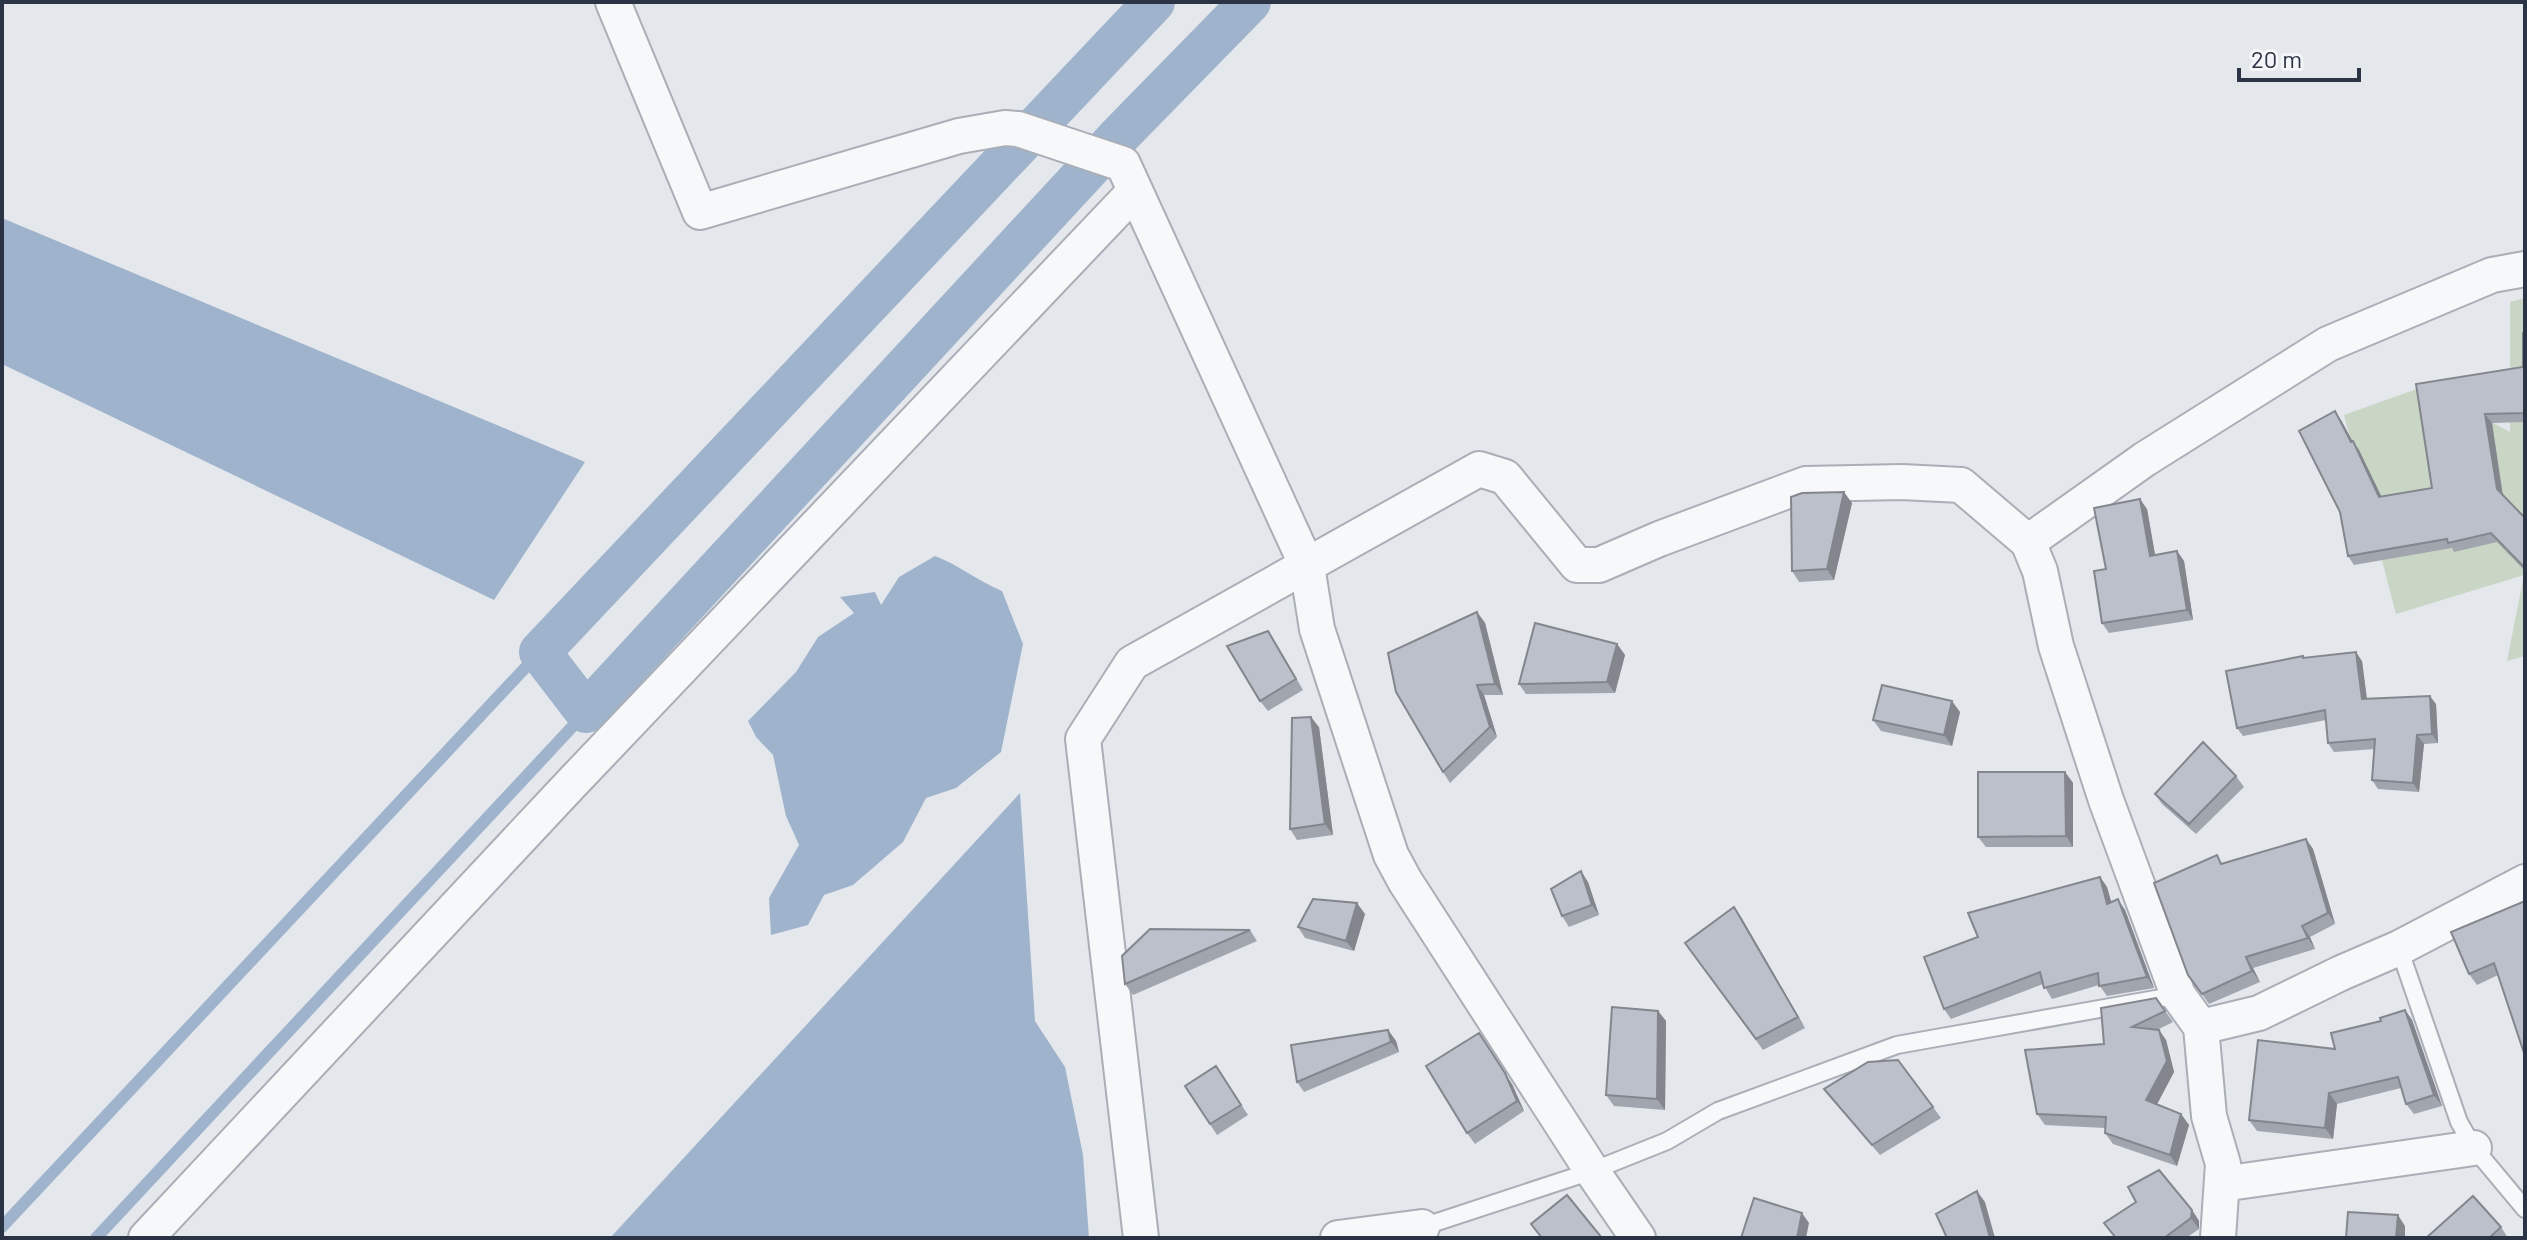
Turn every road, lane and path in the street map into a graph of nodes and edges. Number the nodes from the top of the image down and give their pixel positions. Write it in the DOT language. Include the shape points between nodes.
graph roads {
  1 [pos="613,2"];
  2 [pos="1129,178"];
  3 [pos="2525,269"];
  4 [pos="2028,542"];
  5 [pos="1307,566"];
  6 [pos="2525,882"];
  7 [pos="2399,948"];
  8 [pos="2178,995"];
  9 [pos="2201,1027"];
  10 [pos="2474,1148"];
  11 [pos="1592,1171"];
  12 [pos="2222,1184"];
  13 [pos="2525,1209"];
  14 [pos="1422,1227"];
  15 [pos="146,1238"];
  16 [pos="1141,1238"];
  17 [pos="1338,1238"];
  18 [pos="1638,1238"];
  19 [pos="2218,1238"];
  1 -- 2 [label="street" via="700,212 959,136 1005,128"];
  2 -- 5 [label="street"];
  2 -- 15 [label="street"];
  3 -- 4 [label="street" via="2492,275 2328,344 2145,459"];
  4 -- 5 [label="street" via="1961,485 1806,484 1599,565 1577,565 1505,477 1479,469"];
  4 -- 8 [label="street" via="2106,800"];
  5 -- 11 [label="street" via="1317,629 1391,855"];
  5 -- 16 [label="street" via="1132,663 1083,739"];
  6 -- 7 [label="street"];
  7 -- 9 [label="street" via="2259,1013"];
  7 -- 10 [label="lane" via="2449,1097"];
  8 -- 9 [label="street"];
  8 -- 11 [label="lane" via="1897,1045 1718,1111 1667,1141"];
  9 -- 12 [label="street"];
  10 -- 12 [label="street"];
  10 -- 13 [label="lane"];
  11 -- 14 [label="lane"];
  11 -- 18 [label="street"];
  12 -- 19 [label="street"];
  14 -- 17 [label="street"];
}
